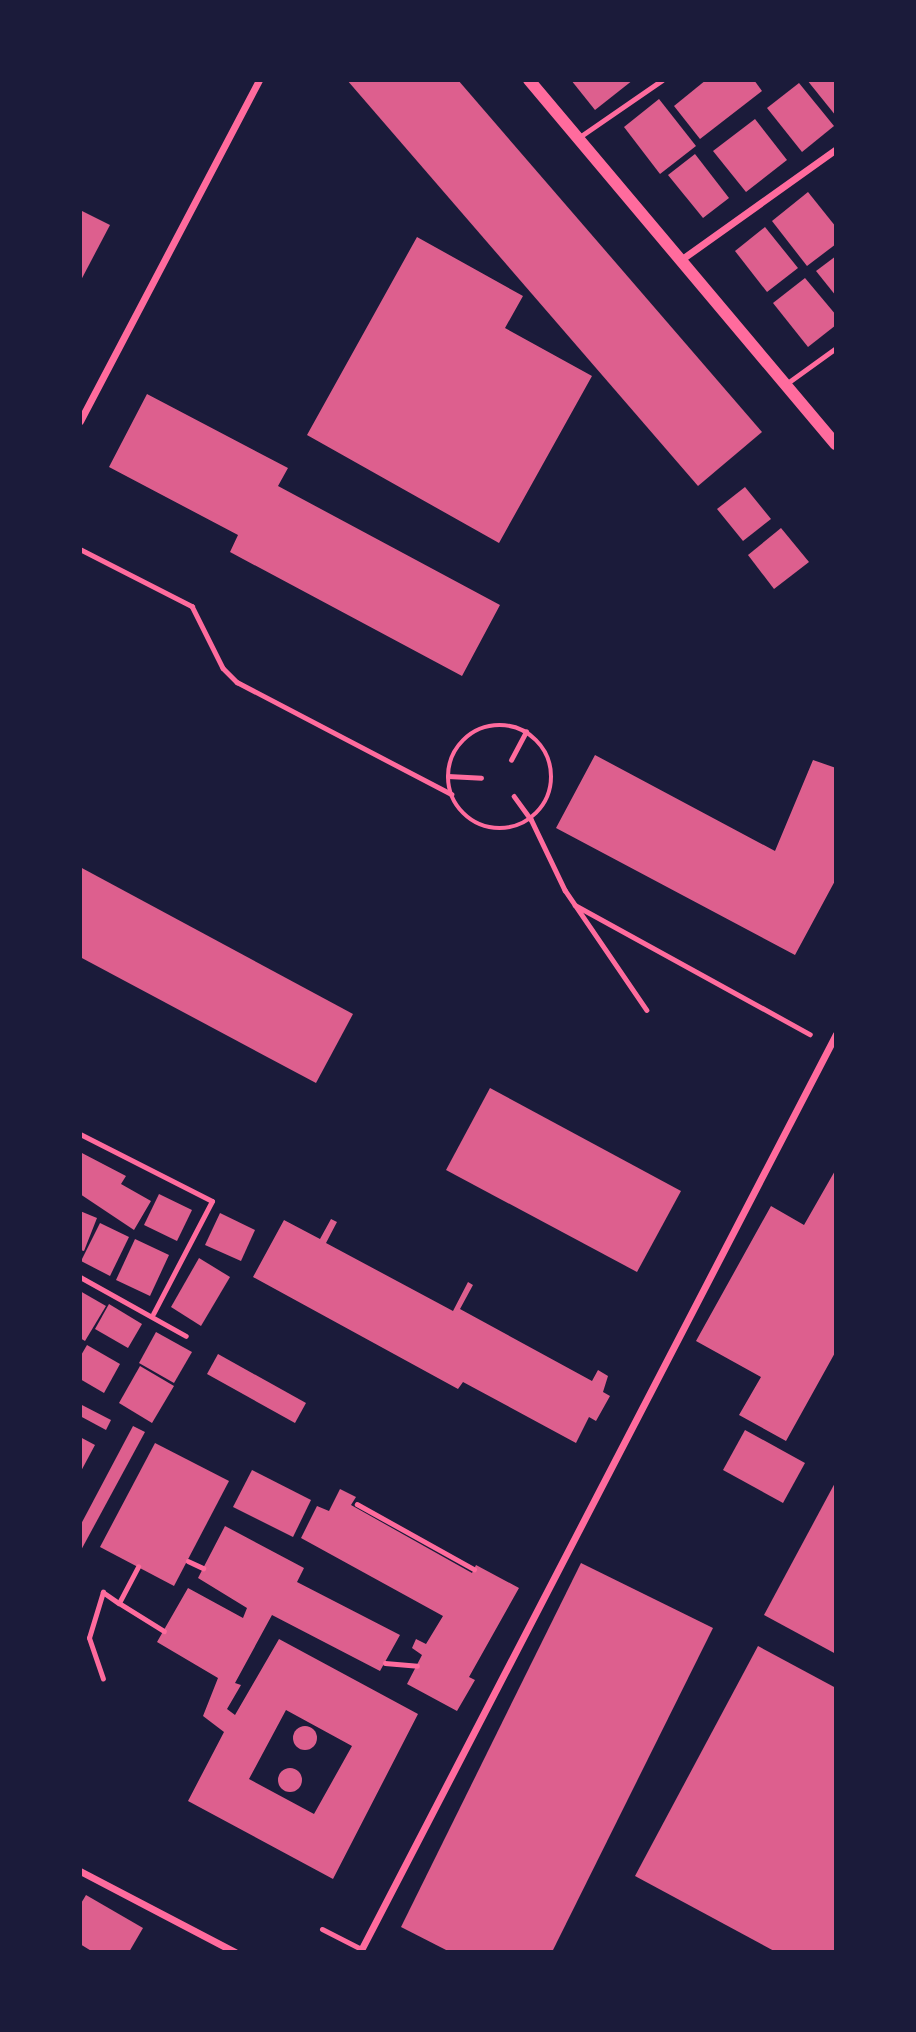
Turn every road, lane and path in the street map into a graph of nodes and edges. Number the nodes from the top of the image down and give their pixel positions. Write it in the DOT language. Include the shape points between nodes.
graph roads {
  1 [pos="259,80"];
  2 [pos="530,80"];
  3 [pos="662,80"];
  4 [pos="578,138"];
  5 [pos="835,149"];
  6 [pos="682,258"];
  7 [pos="835,348"];
  8 [pos="786,384"];
  9 [pos="80,421"];
  10 [pos="835,444"];
  11 [pos="80,549"];
  12 [pos="526,732"];
  13 [pos="511,760"];
  14 [pos="449,776"];
  15 [pos="481,778"];
  16 [pos="451,794"];
  17 [pos="514,796"];
  18 [pos="531,819"];
  19 [pos="575,905"];
  20 [pos="647,1010"];
  21 [pos="810,1034"];
  22 [pos="835,1034"];
  23 [pos="80,1134"];
  24 [pos="80,1277"];
  25 [pos="153,1314"];
  26 [pos="186,1336"];
  27 [pos="358,1504"];
  28 [pos="188,1560"];
  29 [pos="138,1567"];
  30 [pos="203,1568"];
  31 [pos="474,1569"];
  32 [pos="120,1603"];
  33 [pos="164,1630"];
  34 [pos="384,1663"];
  35 [pos="417,1665"];
  36 [pos="103,1679"];
  37 [pos="80,1871"];
  38 [pos="322,1929"];
  39 [pos="360,1950"];
  40 [pos="235,1951"];
  1 -- 9 [label="street"];
  2 -- 4 [label="street"];
  3 -- 4 [label="lane"];
  4 -- 6 [label="street"];
  5 -- 6 [label="street"];
  6 -- 8 [label="street"];
  7 -- 8 [label="lane"];
  8 -- 10 [label="street"];
  11 -- 16 [label="path" via="192,606 223,668 237,682"];
  12 -- 13 [label="path"];
  12 -- 14 [label="path" via="502,724 468,736 456,748"];
  12 -- 18 [label="path" via="545,750 553,782 548,799"];
  14 -- 15 [label="path"];
  14 -- 16 [label="path"];
  16 -- 18 [label="path" via="476,824 509,829"];
  17 -- 18 [label="path"];
  18 -- 19 [label="path"];
  19 -- 20 [label="path"];
  19 -- 21 [label="path"];
  22 -- 39 [label="street"];
  23 -- 25 [label="lane" via="212,1200"];
  24 -- 25 [label="lane"];
  25 -- 26 [label="lane"];
  27 -- 31 [label="path"];
  28 -- 30 [label="path"];
  29 -- 32 [label="path"];
  32 -- 33 [label="path"];
  32 -- 36 [label="path" via="103,1592 89,1638"];
  34 -- 35 [label="path"];
  37 -- 40 [label="street"];
  38 -- 39 [label="lane"];
}
